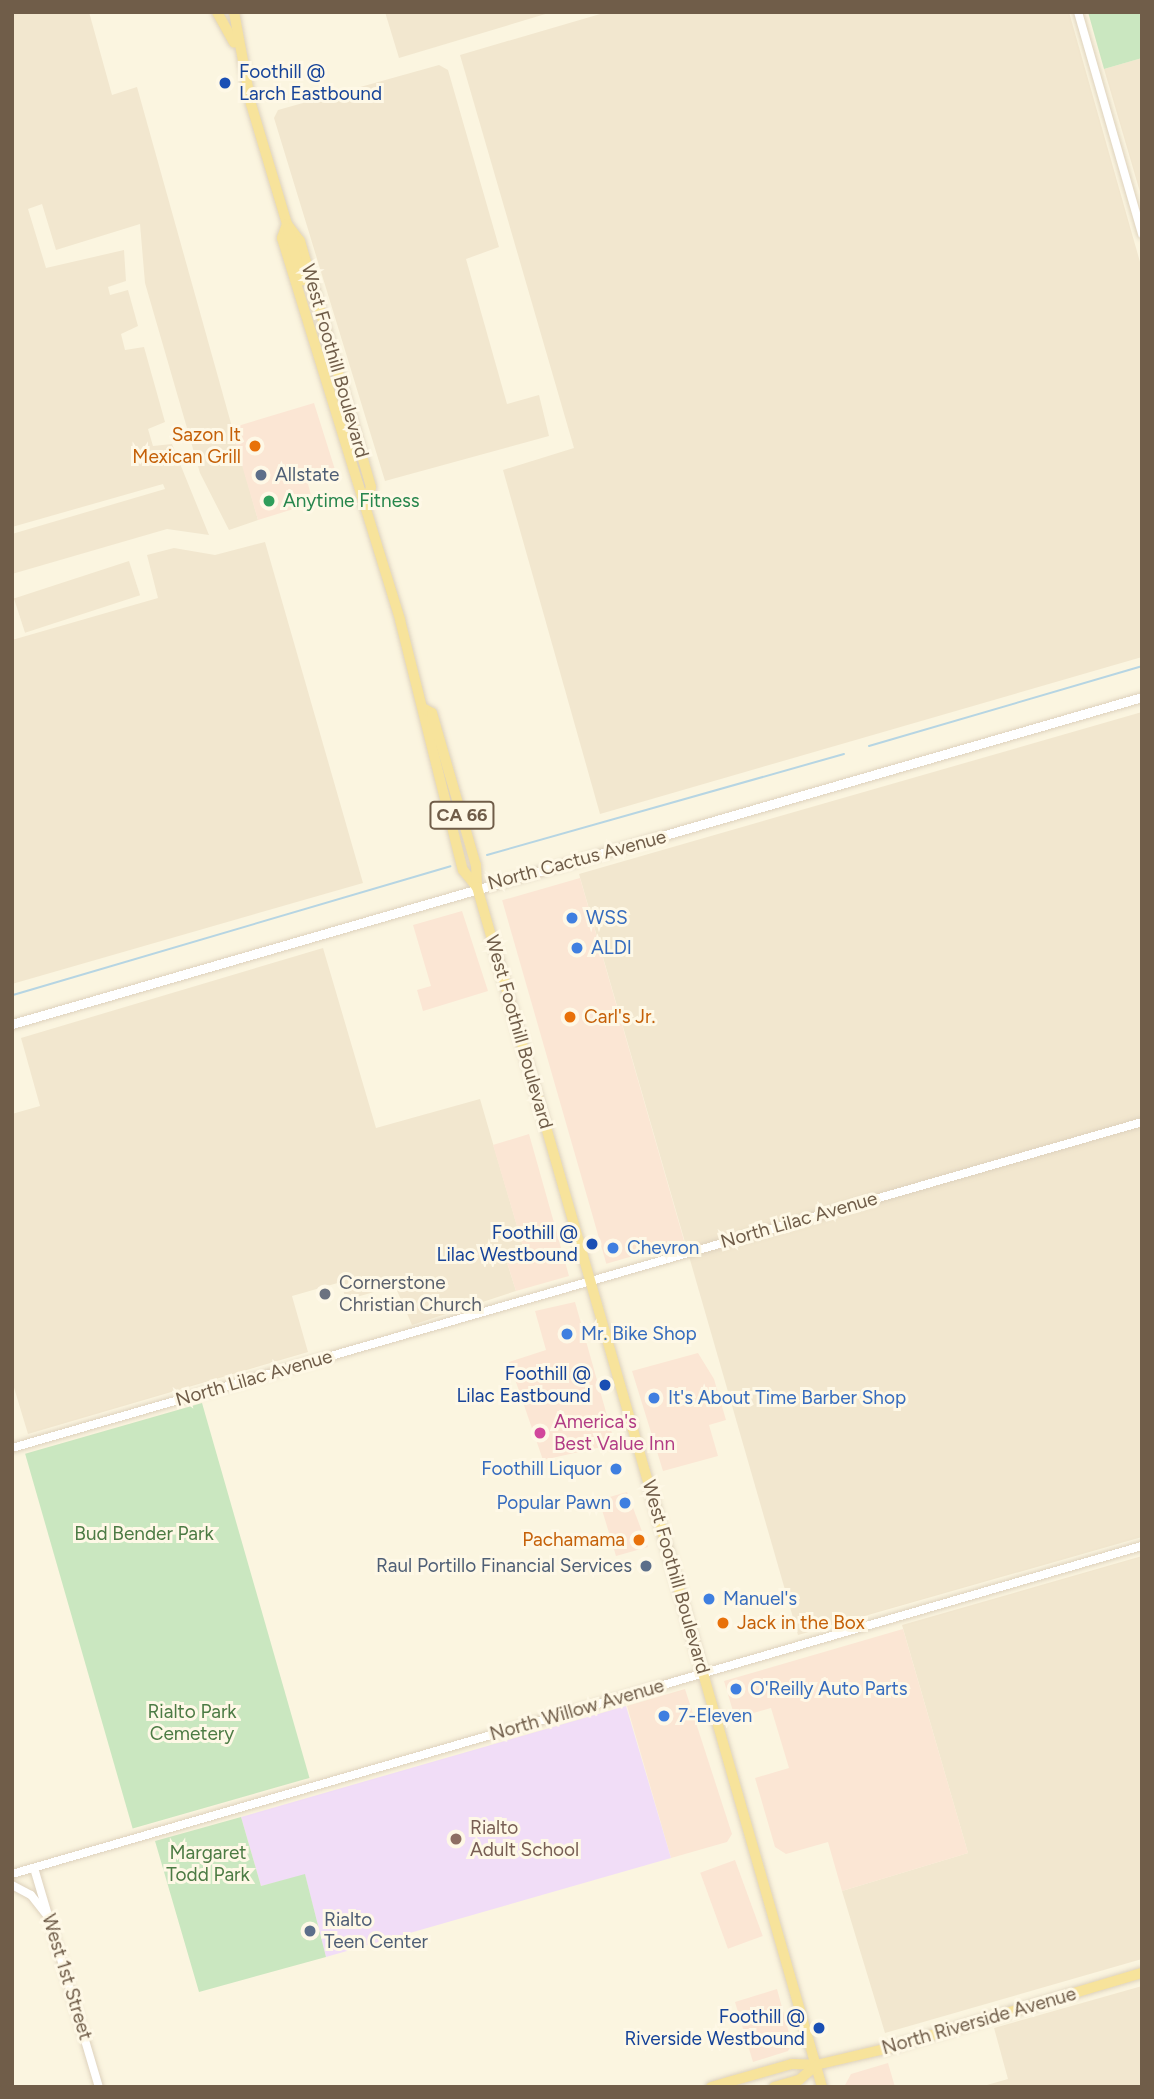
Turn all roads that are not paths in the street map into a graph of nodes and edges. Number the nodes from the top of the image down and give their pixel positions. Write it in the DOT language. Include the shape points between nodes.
graph roads {
  1 [pos="217,12"];
  2 [pos="234,12"];
  3 [pos="1078,12"];
  4 [pos="234,43"];
  5 [pos="287,224"];
  6 [pos="1142,234"];
  7 [pos="366,502"];
  8 [pos="1142,697"];
  9 [pos="477,887"];
  10 [pos="12,1024"];
  11 [pos="1142,1122"];
  12 [pos="590,1282"];
  13 [pos="12,1448"];
  14 [pos="1142,1546"];
  15 [pos="704,1673"];
  16 [pos="34,1868"];
  17 [pos="12,1874"];
  18 [pos="12,1885"];
  19 [pos="50,1919"];
  20 [pos="1142,1973"];
  21 [pos="816,2066"];
  22 [pos="99,2087"];
  23 [pos="711,2087"];
  24 [pos="774,2087"];
  25 [pos="822,2087"];
  1 -- 4 [label="main road, West Foothill Boulevard"];
  2 -- 4 [label="main road, West Foothill Boulevard"];
  3 -- 6 [label="street"];
  4 -- 5 [label="main road, West Foothill Boulevard"];
  5 -- 7 [label="main road, West Foothill Boulevard" via="300,242 371,487"];
  5 -- 7 [label="main road, West Foothill Boulevard" via="282,238 356,492"];
  7 -- 9 [label="main road, West Foothill Boulevard / CA 66" via="423,708 432,713 476,865"];
  8 -- 9 [label="main road, North Cactus Avenue"];
  9 -- 10 [label="main road, North Cactus Avenue"];
  9 -- 12 [label="main road, West Foothill Boulevard"];
  11 -- 12 [label="street, North Lilac Avenue"];
  12 -- 13 [label="street, North Lilac Avenue"];
  12 -- 15 [label="main road, West Foothill Boulevard"];
  14 -- 15 [label="street, North Willow Avenue"];
  15 -- 16 [label="street, North Willow Avenue"];
  15 -- 21 [label="main road, West Foothill Boulevard"];
  16 -- 17 [label="street, North Willow Avenue"];
  16 -- 19 [label="street, West 1st Street"];
  18 -- 19 [label="street" via="31,1895"];
  19 -- 22 [label="street, West 1st Street"];
  20 -- 21 [label="main road, North Riverside Avenue"];
  21 -- 23 [label="main road, North Riverside Avenue" via="792,2064"];
  21 -- 24 [label="main road, North Riverside Avenue" via="799,2080"];
  21 -- 25 [label="main road, West Foothill Boulevard"];
}
